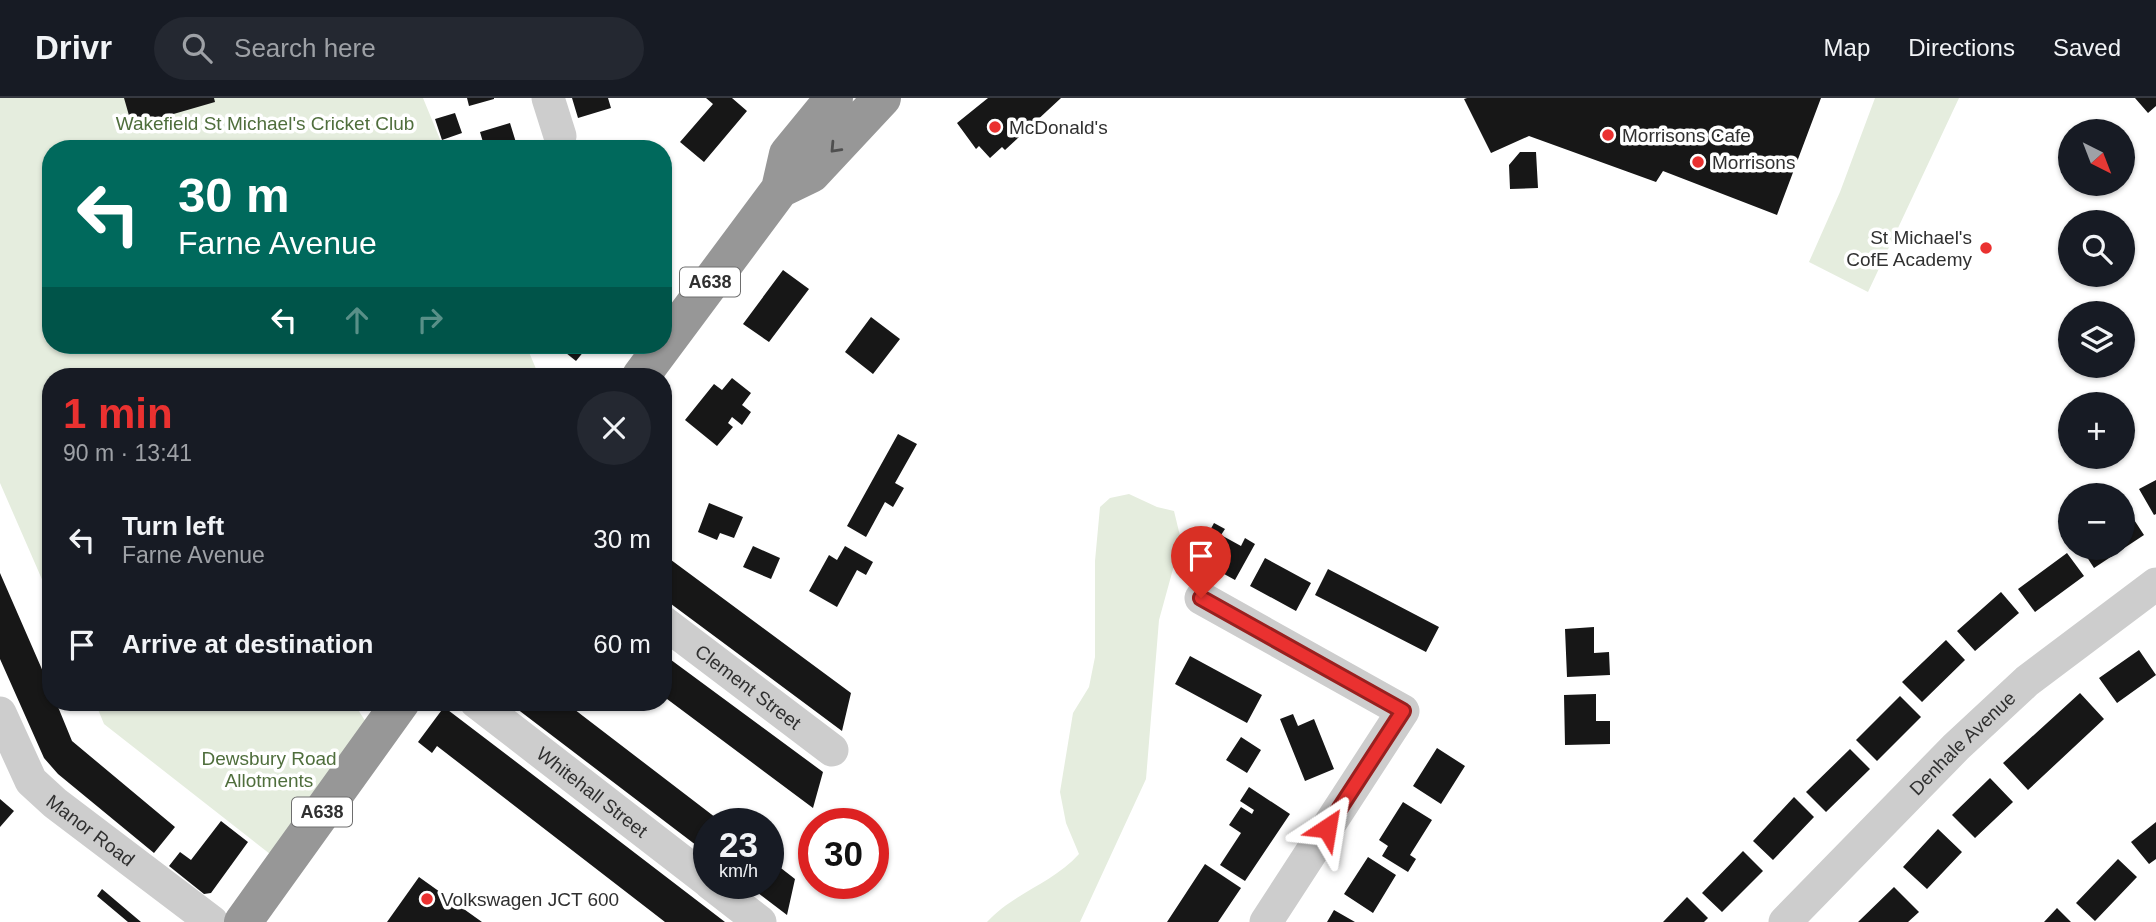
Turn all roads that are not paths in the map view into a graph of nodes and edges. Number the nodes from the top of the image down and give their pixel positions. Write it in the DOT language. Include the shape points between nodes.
graph roads {
  1 [pos="834,98"];
  2 [pos="882,98"];
  3 [pos="780,189"];
  4 [pos="672,334"];
  5 [pos="2156,583"];
  6 [pos="1201,598"];
  7 [pos="672,629"];
  8 [pos="395,711"];
  9 [pos="488,711"];
  10 [pos="0,713"];
  11 [pos="832,750"];
  12 [pos="693,870"];
  13 [pos="731,899"];
  14 [pos="212,922"];
  15 [pos="243,922"];
  16 [pos="760,922"];
  17 [pos="1266,922"];
  18 [pos="1785,922"];
  1 -- 3 [label="highway, A638" via="788,154"];
  2 -- 3 [label="highway, A638, one-way" via="811,174"];
  3 -- 4 [label="highway, A638"];
  5 -- 18 [label="street, Denhale Avenue" via="2027,681"];
  6 -- 17 [label="street" via="1403,711"];
  7 -- 11 [label="street, Clement Street"];
  8 -- 15 [label="highway, A638"];
  9 -- 12 [label="street, Whitehall Street"];
  10 -- 14 [label="street, Manor Road" via="31,781"];
  13 -- 16 [label="street, Whitehall Street"];
}
